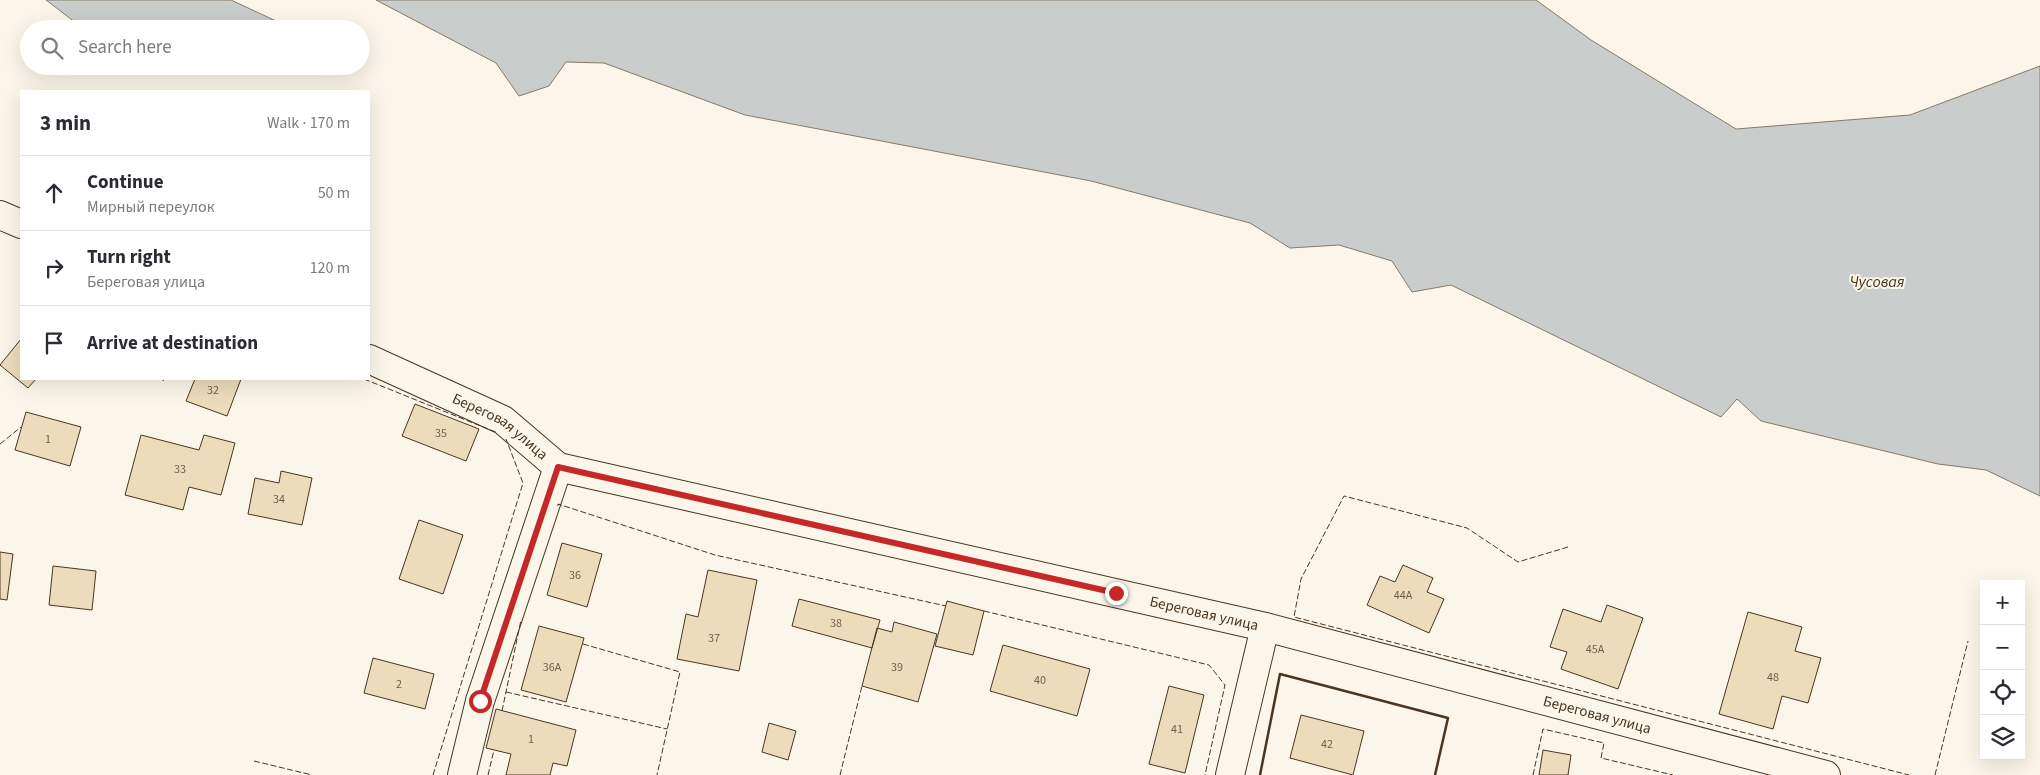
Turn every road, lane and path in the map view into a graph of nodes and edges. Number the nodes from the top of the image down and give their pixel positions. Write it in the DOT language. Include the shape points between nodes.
graph roads {
  1 [pos="0,215"];
  2 [pos="20,224"];
  3 [pos="370,359"];
  4 [pos="558,467"];
  5 [pos="1265,627"];
  6 [pos="462,775"];
  7 [pos="1230,775"];
  8 [pos="1826,775"];
  1 -- 2 [label="street"];
  3 -- 4 [label="street, Береговая улица" via="503,420"];
  4 -- 5 [label="street, Береговая улица"];
  4 -- 6 [label="street" via="480,701"];
  5 -- 7 [label="street"];
  5 -- 8 [label="street, Береговая улица"];
}
